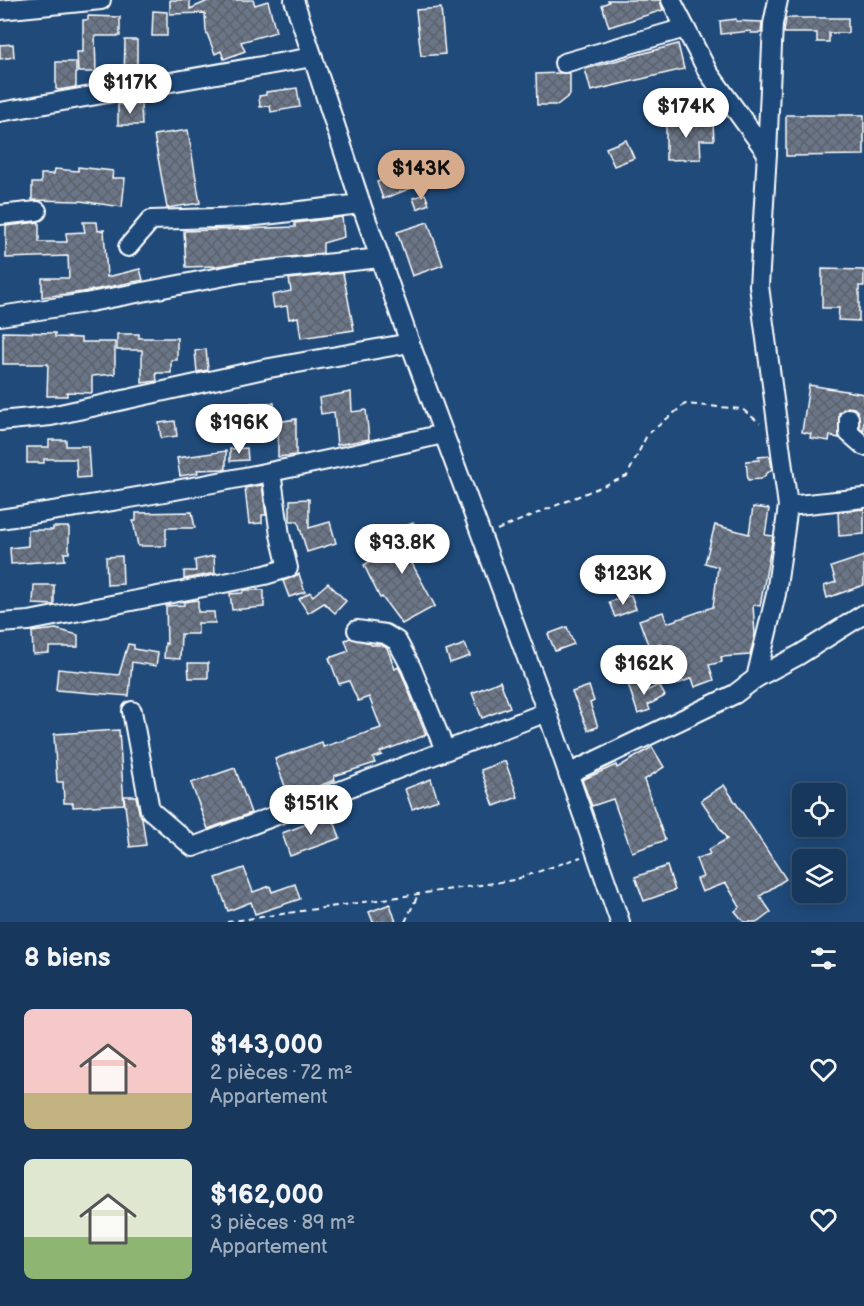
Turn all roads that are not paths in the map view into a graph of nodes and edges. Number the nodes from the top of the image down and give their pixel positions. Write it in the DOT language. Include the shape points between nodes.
graph roads {
  1 [pos="101,0"];
  2 [pos="294,0"];
  3 [pos="671,0"];
  4 [pos="778,0"];
  5 [pos="0,10"];
  6 [pos="685,28"];
  7 [pos="312,57"];
  8 [pos="564,63"];
  9 [pos="0,112"];
  10 [pos="767,153"];
  11 [pos="361,204"];
  12 [pos="37,211"];
  13 [pos="0,215"];
  14 [pos="128,247"];
  15 [pos="380,258"];
  16 [pos="0,316"];
  17 [pos="410,344"];
  18 [pos="849,418"];
  19 [pos="0,421"];
  20 [pos="443,434"];
  21 [pos="864,446"];
  22 [pos="271,472"];
  23 [pos="864,498"];
  24 [pos="788,506"];
  25 [pos="0,519"];
  26 [pos="864,614"];
  27 [pos="0,623"];
  28 [pos="357,630"];
  29 [pos="756,678"];
  30 [pos="132,711"];
  31 [pos="547,712"];
  32 [pos="445,750"];
  33 [pos="568,774"];
  34 [pos="620,922"];
  1 -- 5 [label="street"];
  2 -- 7 [label="street"];
  3 -- 6 [label="street"];
  4 -- 10 [label="street"];
  6 -- 8 [label="street"];
  6 -- 10 [label="street" via="708,72"];
  7 -- 9 [label="street"];
  7 -- 11 [label="street"];
  10 -- 24 [label="street" via="759,286"];
  11 -- 14 [label="street" via="247,217 151,220"];
  11 -- 15 [label="street"];
  12 -- 13 [label="street"];
  15 -- 16 [label="street" via="241,273"];
  15 -- 17 [label="street"];
  17 -- 19 [label="street" via="264,369 51,416"];
  17 -- 20 [label="street"];
  18 -- 21 [label="street" via="849,433"];
  20 -- 22 [label="street"];
  20 -- 31 [label="street"];
  22 -- 25 [label="street"];
  22 -- 27 [label="street" via="288,568 29,621"];
  23 -- 24 [label="street"];
  24 -- 29 [label="street" via="776,594"];
  26 -- 29 [label="street"];
  28 -- 32 [label="street" via="385,634 397,641"];
  29 -- 33 [label="street" via="735,694"];
  30 -- 32 [label="street" via="150,810 193,847"];
  31 -- 32 [label="street"];
  31 -- 33 [label="street"];
  33 -- 34 [label="street"];
}
